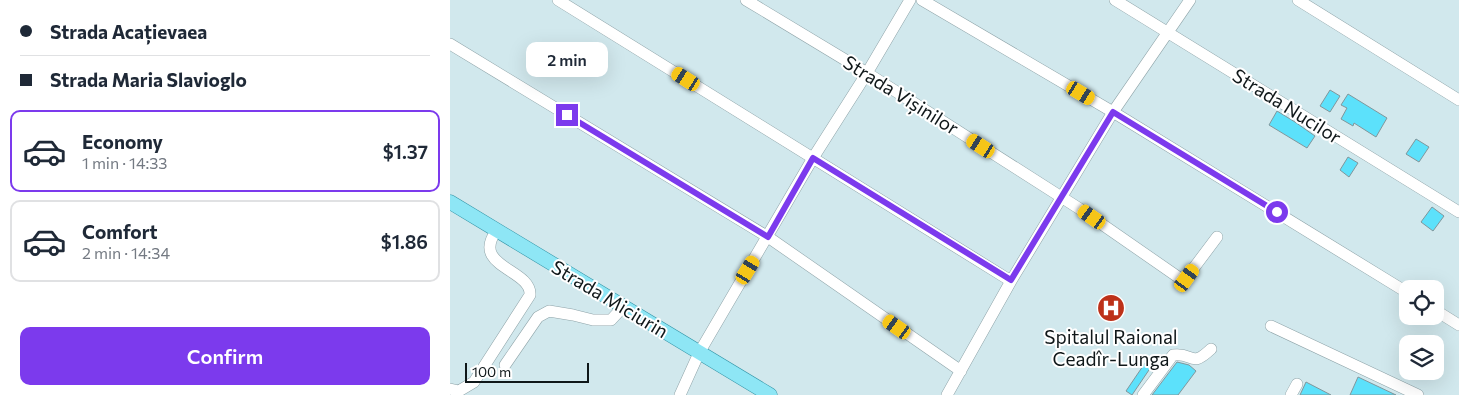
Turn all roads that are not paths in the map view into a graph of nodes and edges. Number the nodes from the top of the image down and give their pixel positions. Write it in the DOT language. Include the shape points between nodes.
graph roads {
  1 [pos="558,0"];
  2 [pos="746,0"];
  3 [pos="910,0"];
  4 [pos="922,0"];
  5 [pos="1115,0"];
  6 [pos="1190,0"];
  7 [pos="1298,0"];
  8 [pos="1168,32"];
  9 [pos="450,44"];
  10 [pos="867,73"];
  11 [pos="1459,100"];
  12 [pos="1113,112"];
  13 [pos="813,158"];
  14 [pos="1062,198"];
  15 [pos="450,202"];
  16 [pos="1459,212"];
  17 [pos="497,230"];
  18 [pos="768,237"];
  19 [pos="1217,237"];
  20 [pos="1011,280"];
  21 [pos="1399,287"];
  22 [pos="623,306"];
  23 [pos="1444,315"];
  24 [pos="1459,324"];
  25 [pos="1271,326"];
  26 [pos="1211,349"];
  27 [pos="699,353"];
  28 [pos="505,365"];
  29 [pos="961,371"];
  30 [pos="1297,384"];
  31 [pos="455,390"];
  32 [pos="680,395"];
  33 [pos="770,395"];
  34 [pos="947,395"];
  35 [pos="1143,395"];
  36 [pos="1291,395"];
  37 [pos="1418,395"];
  1 -- 13 [label="street"];
  2 -- 10 [label="street, Strada Vișinilor"];
  3 -- 10 [label="street"];
  4 -- 12 [label="street"];
  5 -- 8 [label="street, Strada Nucilor"];
  6 -- 8 [label="street"];
  7 -- 11 [label="street"];
  8 -- 12 [label="street"];
  8 -- 16 [label="street, Strada Nucilor"];
  9 -- 18 [label="street"];
  10 -- 13 [label="street"];
  10 -- 14 [label="street, Strada Vișinilor"];
  12 -- 14 [label="street"];
  12 -- 21 [label="street"];
  13 -- 18 [label="street"];
  13 -- 20 [label="street"];
  14 -- 19 [label="street, Strada Vișinilor" via="1178,278 1187,278"];
  14 -- 20 [label="street"];
  15 -- 17 [label="main road, Strada Miciurin"];
  17 -- 22 [label="main road, Strada Miciurin"];
  17 -- 31 [label="street" via="489,246 493,256 527,284 530,295 474,382"];
  18 -- 27 [label="street"];
  18 -- 29 [label="street"];
  20 -- 29 [label="street"];
  22 -- 27 [label="main road, Strada Miciurin"];
  22 -- 28 [label="street" via="611,320 592,320 549,311 538,317"];
  23 -- 24 [label="street"];
  25 -- 37 [label="street"];
  26 -- 35 [label="street" via="1194,360 1180,354 1173,355"];
  27 -- 32 [label="street"];
  27 -- 33 [label="main road, Strada Miciurin"];
  29 -- 34 [label="street"];
  30 -- 36 [label="street"];
}
